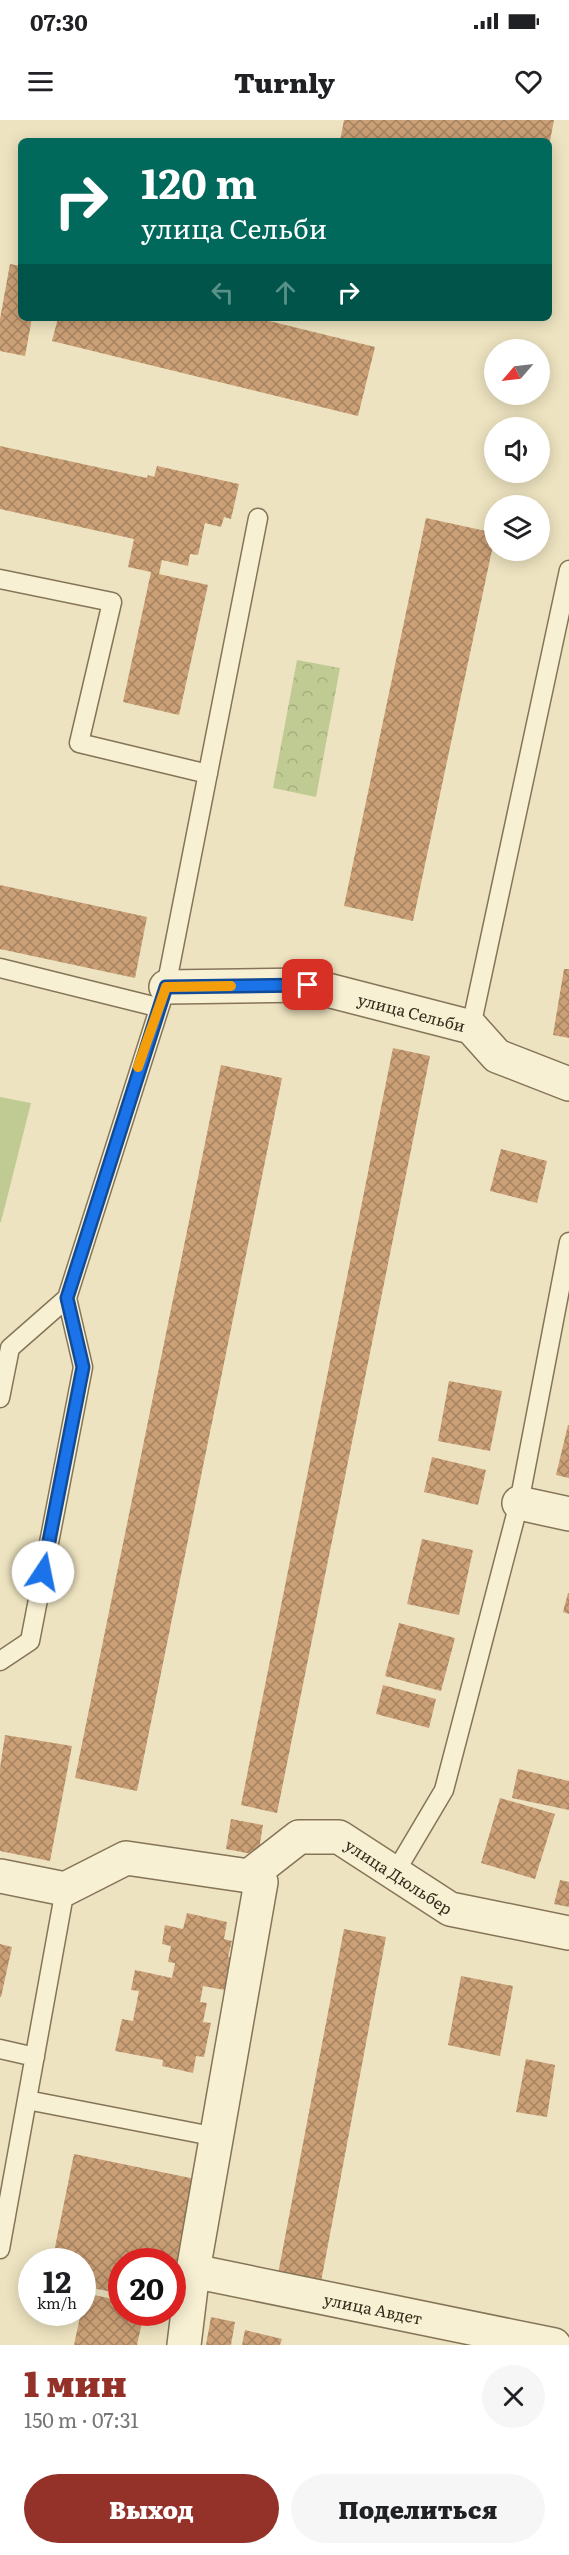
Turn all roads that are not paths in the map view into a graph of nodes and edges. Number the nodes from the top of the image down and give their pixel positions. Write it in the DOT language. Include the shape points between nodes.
graph roads {
  1 [pos="258,518"];
  2 [pos="569,570"];
  3 [pos="0,579"];
  4 [pos="208,774"];
  5 [pos="0,968"];
  6 [pos="161,997"];
  7 [pos="471,1027"];
  8 [pos="569,1084"];
  9 [pos="569,1242"];
  10 [pos="67,1298"];
  11 [pos="0,1398"];
  12 [pos="519,1503"];
  13 [pos="569,1514"];
  14 [pos="0,1661"];
  15 [pos="396,1871"];
  16 [pos="0,1876"];
  17 [pos="249,1876"];
  18 [pos="65,1889"];
  19 [pos="569,1933"];
  20 [pos="0,2049"];
  21 [pos="35,2057"];
  22 [pos="27,2100"];
  23 [pos="217,2137"];
  24 [pos="0,2249"];
  25 [pos="194,2271"];
  26 [pos="184,2345"];
  27 [pos="554,2345"];
  1 -- 4 [label="lane"];
  2 -- 7 [label="lane"];
  3 -- 4 [label="lane" via="112,602 79,743"];
  4 -- 6 [label="lane"];
  5 -- 6 [label="lane"];
  6 -- 7 [label="street, улица Сельби" via="308,985"];
  6 -- 10 [label="lane"];
  7 -- 8 [label="street, улица Сельби" via="497,1056"];
  9 -- 12 [label="lane"];
  10 -- 11 [label="lane" via="10,1348"];
  10 -- 14 [label="lane" via="83,1367 30,1641"];
  12 -- 13 [label="street"];
  12 -- 15 [label="lane" via="444,1790"];
  15 -- 17 [label="street, улица Дюльбер" via="339,1837 299,1837"];
  15 -- 19 [label="street, улица Дюльбер" via="450,1909"];
  16 -- 18 [label="street"];
  17 -- 18 [label="street" via="126,1857"];
  17 -- 23 [label="street" via="261,1882"];
  18 -- 21 [label="lane"];
  20 -- 21 [label="lane"];
  21 -- 22 [label="lane"];
  22 -- 23 [label="lane"];
  22 -- 24 [label="lane"];
  23 -- 25 [label="street"];
  25 -- 26 [label="street"];
  25 -- 27 [label="street, улица Авдет"];
}
